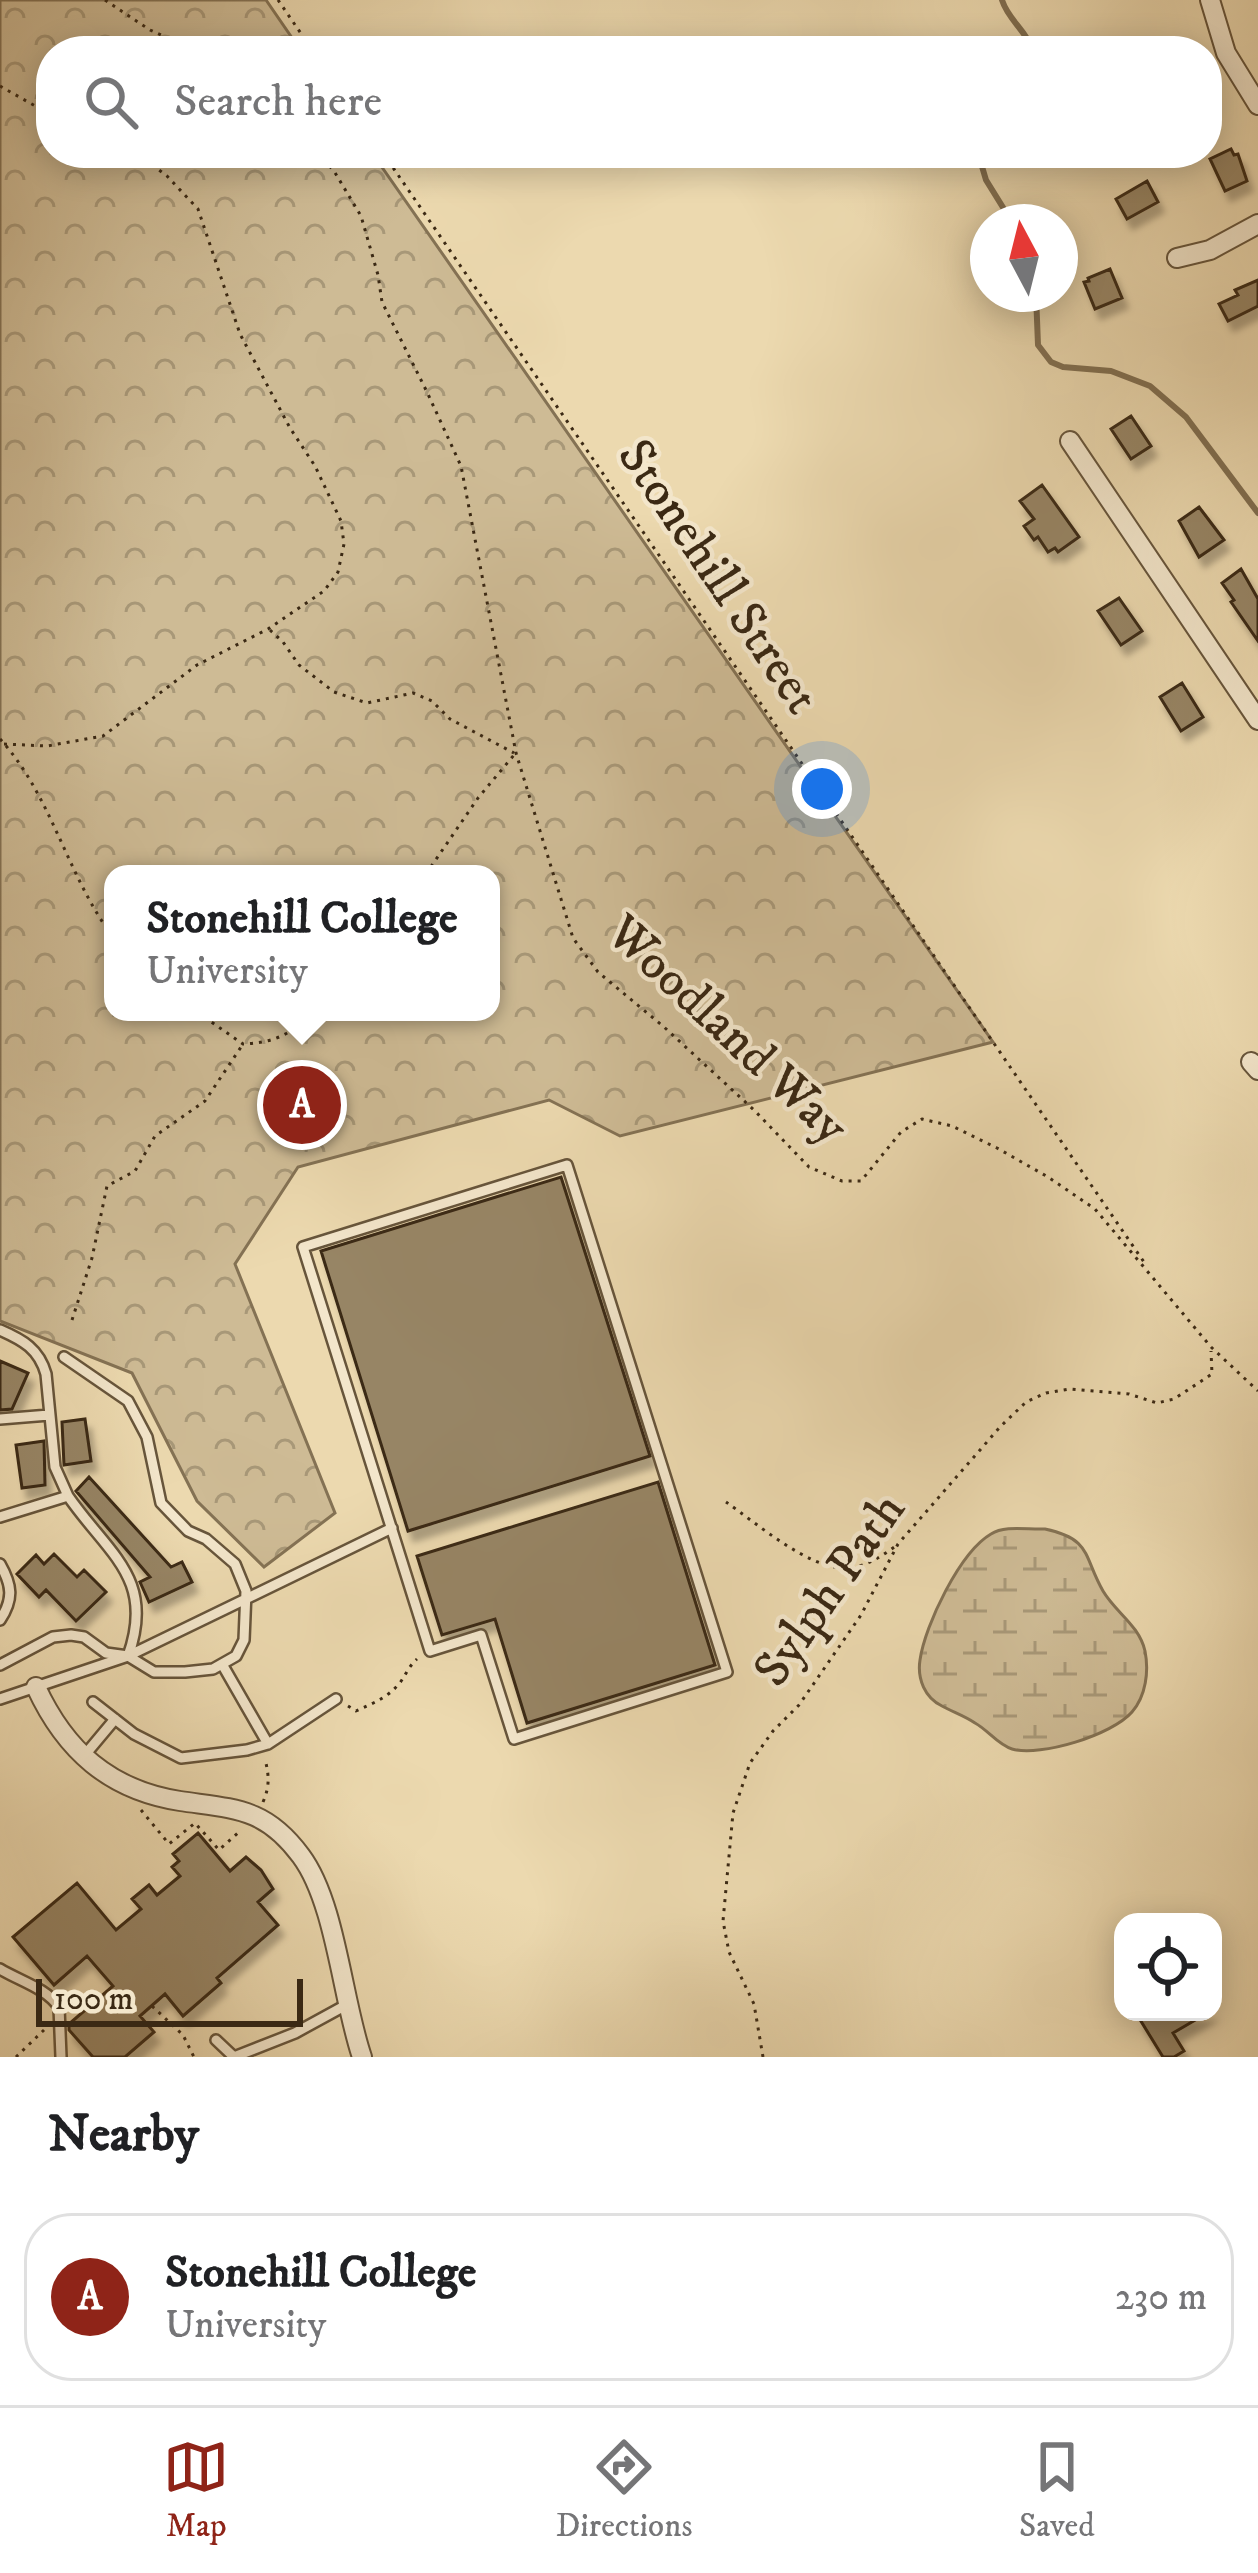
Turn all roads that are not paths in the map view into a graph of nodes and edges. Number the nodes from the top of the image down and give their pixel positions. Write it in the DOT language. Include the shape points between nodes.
graph roads {
  1 [pos="1215,2"];
  2 [pos="1258,105"];
  3 [pos="1258,224"];
  4 [pos="1177,258"];
  5 [pos="1070,441"];
  6 [pos="1258,720"];
  7 [pos="0,1330"];
  8 [pos="64,1357"];
  9 [pos="49,1415"];
  10 [pos="0,1420"];
  11 [pos="68,1496"];
  12 [pos="0,1517"];
  13 [pos="392,1528"];
  14 [pos="0,1564"];
  15 [pos="246,1597"];
  16 [pos="0,1620"];
  17 [pos="128,1656"];
  18 [pos="222,1664"];
  19 [pos="0,1665"];
  20 [pos="36,1687"];
  21 [pos="0,1699"];
  22 [pos="336,1699"];
  23 [pos="93,1702"];
  24 [pos="115,1719"];
  25 [pos="265,1745"];
  26 [pos="83,1757"];
  27 [pos="0,1970"];
  28 [pos="348,2004"];
  29 [pos="216,2040"];
  30 [pos="61,2057"];
  31 [pos="362,2057"];
  1 -- 2 [label="street" via="1226,52"];
  3 -- 4 [label="street"];
  5 -- 6 [label="street"];
  7 -- 9 [label="lane" via="42,1360"];
  8 -- 15 [label="lane" via="128,1400 147,1437 160,1503 235,1564"];
  9 -- 10 [label="lane"];
  9 -- 11 [label="lane" via="55,1467"];
  11 -- 12 [label="lane"];
  11 -- 17 [label="lane" via="127,1569 137,1615"];
  13 -- 13 [label="lane" via="303,1247 567,1165 727,1672 514,1739 481,1634 430,1651"];
  13 -- 15 [label="lane"];
  14 -- 16 [label="lane" via="12,1592"];
  15 -- 17 [label="lane"];
  15 -- 18 [label="lane" via="244,1640"];
  17 -- 18 [label="lane" via="154,1672"];
  17 -- 19 [label="lane" via="70,1635"];
  17 -- 20 [label="lane"];
  18 -- 25 [label="lane"];
  20 -- 21 [label="lane"];
  20 -- 26 [label="street"];
  22 -- 25 [label="lane"];
  23 -- 24 [label="lane"];
  24 -- 25 [label="lane" via="182,1758"];
  24 -- 26 [label="lane"];
  26 -- 28 [label="street" via="145,1792 254,1815 288,1840 316,1883"];
  27 -- 30 [label="lane" via="58,2004"];
  28 -- 29 [label="lane" via="234,2057"];
  28 -- 31 [label="street"];
}
